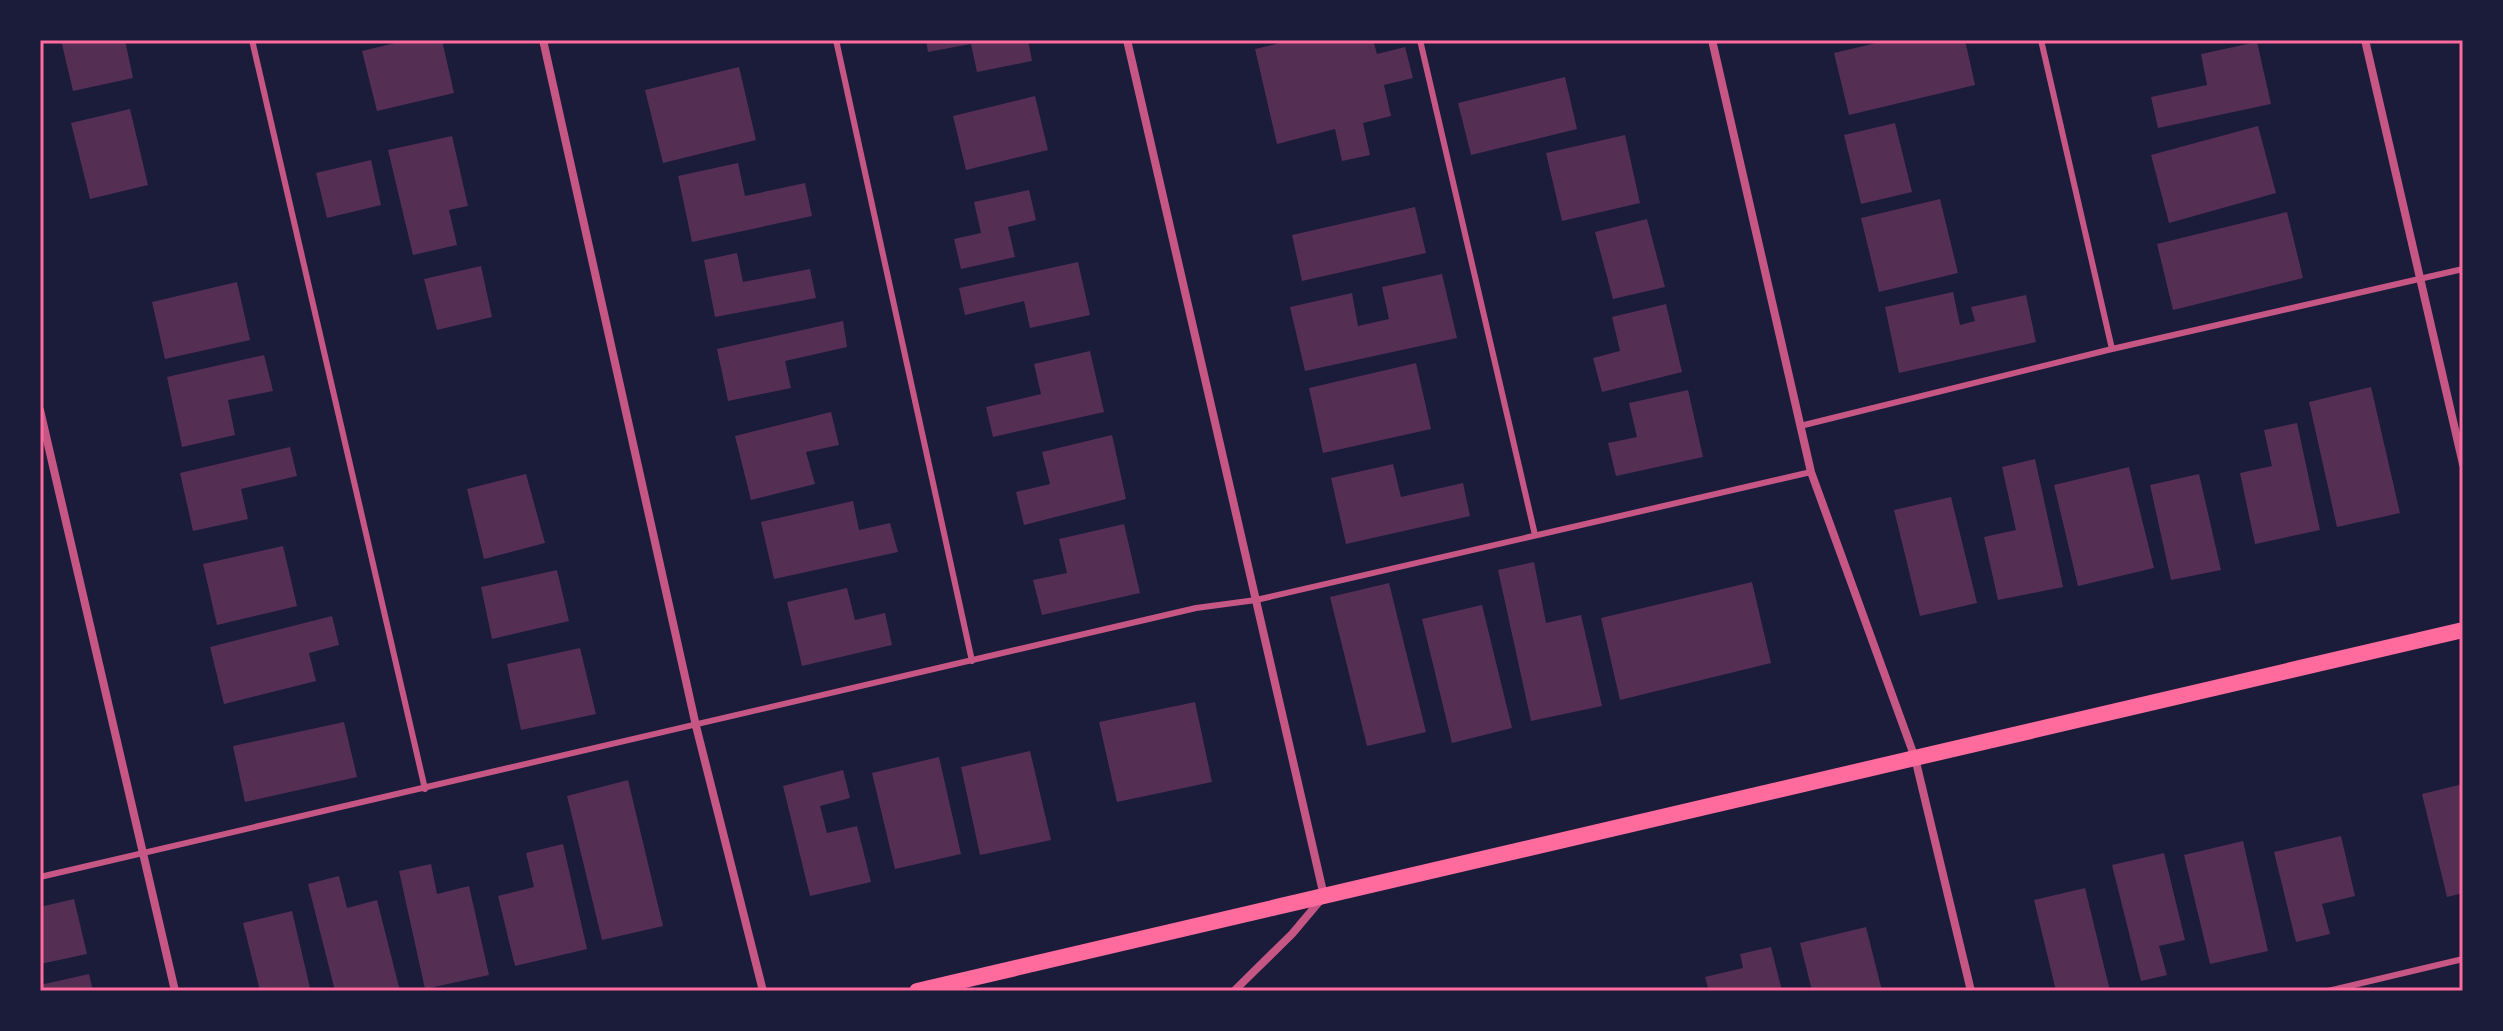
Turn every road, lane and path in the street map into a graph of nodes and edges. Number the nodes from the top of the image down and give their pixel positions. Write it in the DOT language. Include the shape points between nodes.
graph roads {
  1 [pos="252,40"];
  2 [pos="543,40"];
  3 [pos="836,40"];
  4 [pos="1127,40"];
  5 [pos="1420,40"];
  6 [pos="1712,40"];
  7 [pos="2041,40"];
  8 [pos="2365,40"];
  9 [pos="2463,269"];
  10 [pos="2420,279"];
  11 [pos="2112,349"];
  12 [pos="40,410"];
  13 [pos="1800,426"];
  14 [pos="2463,464"];
  15 [pos="1811,472"];
  16 [pos="1535,535"];
  17 [pos="1256,600"];
  18 [pos="2463,630"];
  19 [pos="972,661"];
  20 [pos="696,726"];
  21 [pos="1915,758"];
  22 [pos="425,789"];
  23 [pos="143,854"];
  24 [pos="40,877"];
  25 [pos="1324,896"];
  26 [pos="2463,959"];
  27 [pos="175,991"];
  28 [pos="763,991"];
  29 [pos="917,991"];
  30 [pos="1234,991"];
  31 [pos="1971,991"];
  32 [pos="2328,991"];
  1 -- 22 [label="lane"];
  2 -- 20 [label="street"];
  3 -- 19 [label="lane"];
  4 -- 17 [label="street"];
  5 -- 16 [label="lane"];
  6 -- 13 [label="street"];
  7 -- 11 [label="lane"];
  8 -- 10 [label="street"];
  9 -- 10 [label="lane"];
  10 -- 11 [label="lane"];
  10 -- 14 [label="street"];
  11 -- 13 [label="lane"];
  12 -- 23 [label="street"];
  13 -- 15 [label="street"];
  15 -- 16 [label="lane"];
  15 -- 21 [label="street"];
  16 -- 17 [label="lane"];
  17 -- 19 [label="lane" via="1196,608"];
  17 -- 25 [label="street"];
  18 -- 21 [label="main road"];
  19 -- 20 [label="lane"];
  20 -- 22 [label="lane"];
  20 -- 28 [label="street"];
  21 -- 25 [label="main road"];
  21 -- 31 [label="street"];
  22 -- 23 [label="lane"];
  23 -- 24 [label="lane"];
  23 -- 27 [label="street"];
  25 -- 29 [label="main road"];
  25 -- 30 [label="street"];
  26 -- 32 [label="lane"];
}
